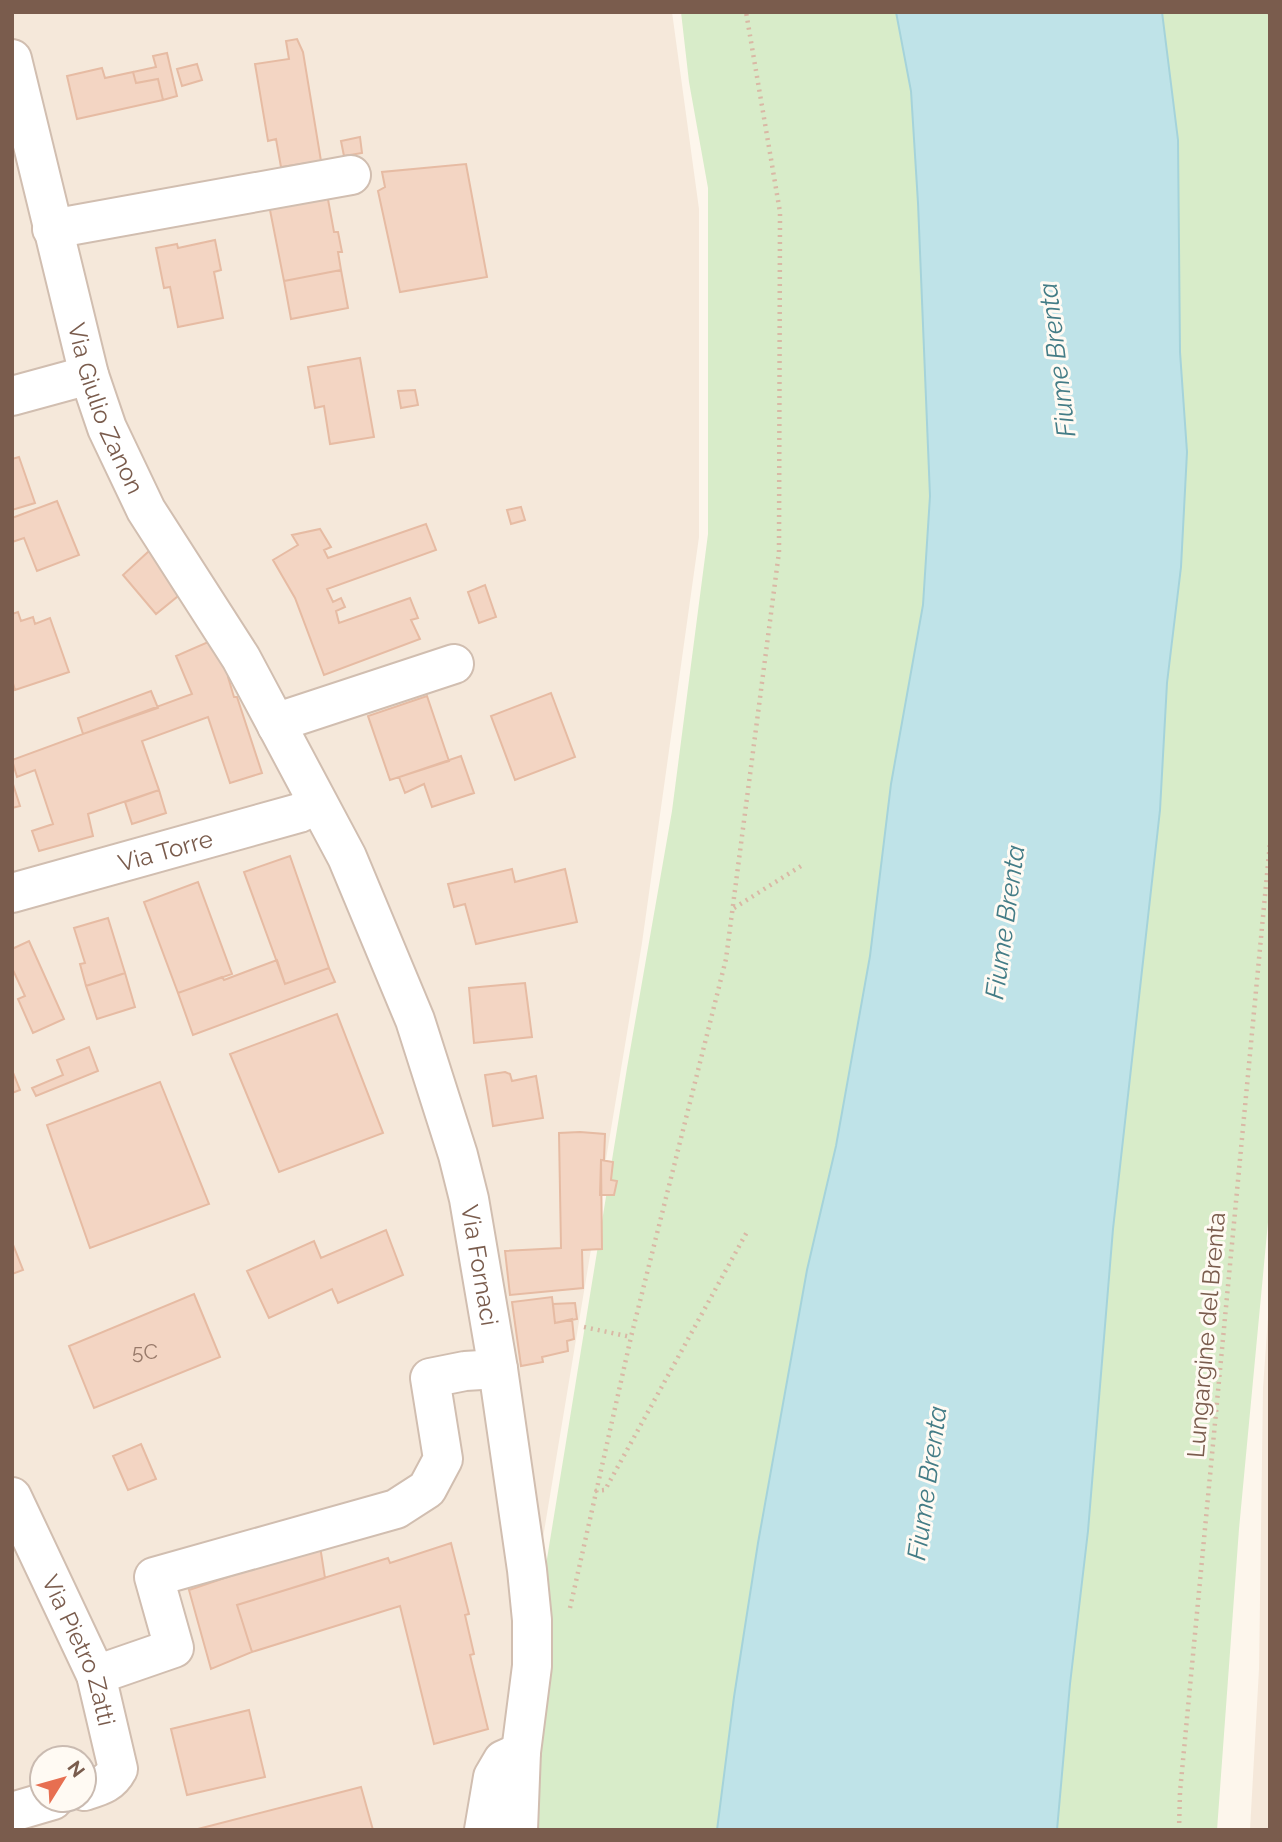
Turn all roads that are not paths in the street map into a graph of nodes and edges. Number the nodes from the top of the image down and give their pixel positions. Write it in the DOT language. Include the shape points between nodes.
graph roads {
  1 [pos="12,59"];
  2 [pos="351,175"];
  3 [pos="52,229"];
  4 [pos="89,375"];
  5 [pos="12,396"];
  6 [pos="454,664"];
  7 [pos="277,726"];
  8 [pos="318,804"];
  9 [pos="12,893"];
  10 [pos="498,1369"];
  11 [pos="12,1497"];
  12 [pos="89,1660"];
  13 [pos="521,1752"];
  14 [pos="98,1787"];
  15 [pos="484,1830"];
  16 [pos="518,1830"];
  1 -- 3 [label="street, Via Giulio Zanon"];
  2 -- 3 [label="street"];
  3 -- 4 [label="street, Via Giulio Zanon"];
  4 -- 5 [label="street"];
  4 -- 7 [label="street, Via Giulio Zanon" via="107,428 146,510 241,658"];
  6 -- 7 [label="street"];
  7 -- 8 [label="street, Via Giulio Zanon"];
  8 -- 9 [label="street, Via Torre"];
  8 -- 10 [label="street, Via Fornaci" via="372,912 437,1084 469,1199"];
  10 -- 12 [label="street" via="430,1378 443,1459 427,1489 396,1509 154,1577 174,1648"];
  10 -- 13 [label="street, Via Fornaci" via="531,1620 532,1666"];
  11 -- 12 [label="street, Via Pietro Zatti"];
  12 -- 14 [label="street, Via Pietro Zatti" via="118,1769 113,1779"];
  13 -- 15 [label="street" via="503,1760 493,1777"];
  13 -- 16 [label="street, Via Fornaci"];
}
